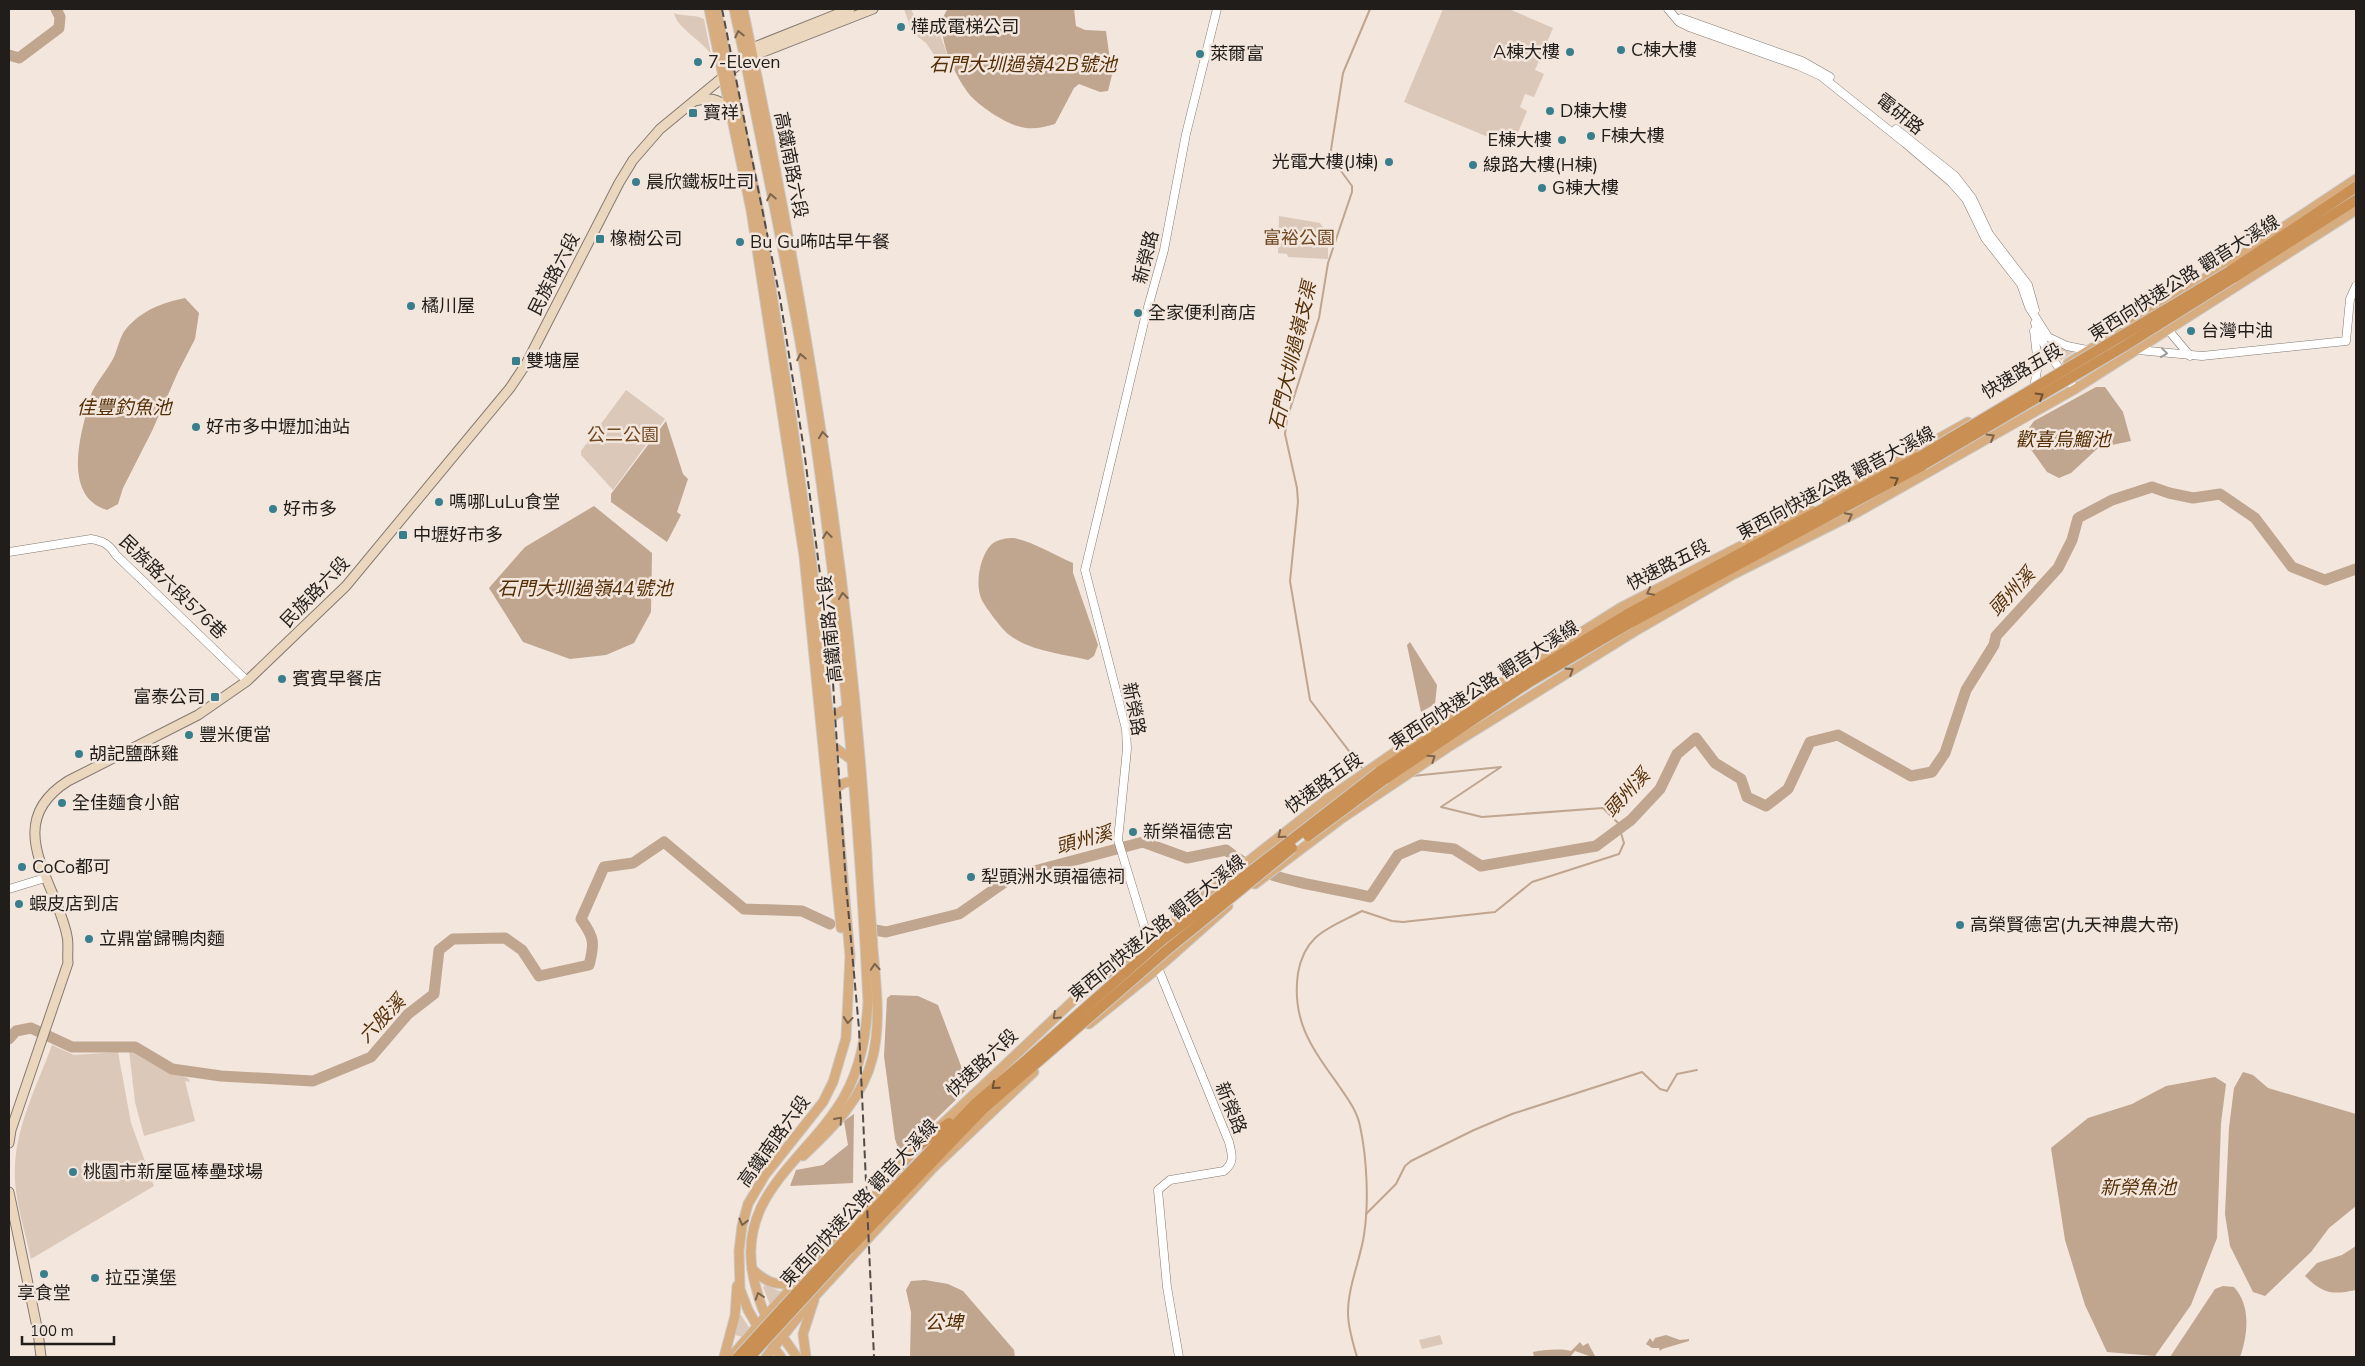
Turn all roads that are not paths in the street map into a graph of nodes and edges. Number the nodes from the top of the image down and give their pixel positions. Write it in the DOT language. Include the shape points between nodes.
graph roads {
  1 [pos="709,9"];
  2 [pos="716,9"];
  3 [pos="734,9"];
  4 [pos="744,9"];
  5 [pos="850,9"];
  6 [pos="873,9"];
  7 [pos="1217,9"];
  8 [pos="1668,9"];
  9 [pos="1674,9"];
  10 [pos="750,54"];
  11 [pos="726,74"];
  12 [pos="692,102"];
  13 [pos="729,109"];
  14 [pos="2356,179"];
  15 [pos="2356,186"];
  16 [pos="2356,200"];
  17 [pos="2356,210"];
  18 [pos="2356,286"];
  19 [pos="2153,311"];
  20 [pos="2033,314"];
  21 [pos="2038,322"];
  22 [pos="2168,329"];
  23 [pos="2087,350"];
  24 [pos="2138,350"];
  25 [pos="2190,356"];
  26 [pos="2059,369"];
  27 [pos="805,376"];
  28 [pos="2035,382"];
  29 [pos="779,385"];
  30 [pos="2076,389"];
  31 [pos="818,404"];
  32 [pos="792,421"];
  33 [pos="9,552"];
  34 [pos="247,681"];
  35 [pos="847,708"];
  36 [pos="825,721"];
  37 [pos="828,743"];
  38 [pos="853,761"];
  39 [pos="861,768"];
  40 [pos="854,783"];
  41 [pos="836,788"];
  42 [pos="45,878"];
  43 [pos="9,889"];
  44 [pos="1149,941"];
  45 [pos="848,965"];
  46 [pos="1158,969"];
  47 [pos="1035,1058"];
  48 [pos="979,1106"];
  49 [pos="9,1143"];
  50 [pos="917,1147"];
  51 [pos="933,1168"];
  52 [pos="779,1178"];
  53 [pos="9,1192"];
  54 [pos="846,1246"];
  55 [pos="739,1251"];
  56 [pos="751,1269"];
  57 [pos="794,1285"];
  58 [pos="816,1294"];
  59 [pos="766,1316"];
  60 [pos="757,1326"];
  61 [pos="784,1337"];
  62 [pos="774,1348"];
  63 [pos="41,1357"];
  64 [pos="724,1357"];
  65 [pos="732,1357"];
  66 [pos="738,1357"];
  67 [pos="750,1357"];
  68 [pos="766,1357"];
  69 [pos="780,1357"];
  70 [pos="797,1357"];
  71 [pos="806,1357"];
  72 [pos="1179,1357"];
  1 -- 11 [label="main road"];
  2 -- 11 [label="main road"];
  10 -- 3 [label="main road, one-way"];
  4 -- 10 [label="main road"];
  5 -- 10 [label="main road, 民族路六段"];
  6 -- 10 [label="main road, 民族路六段"];
  7 -- 44 [label="street, 新榮路" via="1186,134 1164,250 1144,318 1085,570 1126,729 1118,840"];
  8 -- 20 [label="street, 電研路" via="1679,22 1689,27 1821,76 1951,182 1966,200 1985,238 2021,284"];
  9 -- 21 [label="street, 電研路" via="1682,19 1821,70 1955,176 1972,198 1989,234 2028,285"];
  10 -- 11 [label="main road, 民族路六段"];
  27 -- 10 [label="main road, 高鐵南路六段, one-way"];
  10 -- 31 [label="main road, 高鐵南路六段"];
  11 -- 12 [label="main road, 民族路六段"];
  11 -- 13 [label="main road, 高鐵南路六段"];
  11 -- 32 [label="main road, 高鐵南路六段" via="759,212"];
  12 -- 13 [label="main road" via="711,98"];
  12 -- 34 [label="main road, 民族路六段" via="660,129 618,182 526,364 510,388 346,586"];
  13 -- 29 [label="main road, 高鐵南路六段" via="751,210"];
  14 -- 19 [label="main road, 快速路五段"];
  15 -- 47 [label="highway, 東西向快速公路 觀音大溪線, bridge" via="2230,271 1984,420 1626,615 1441,729 1379,772 1161,941"];
  47 -- 16 [label="highway, 東西向快速公路 觀音大溪線, one-way, bridge" via="1303,839 1385,779 1528,683 1682,594 1988,428"];
  17 -- 22 [label="main road"];
  18 -- 25 [label="street" via="2350,299 2346,340"];
  19 -- 22 [label="street"];
  19 -- 23 [label="main road, 快速路五段"];
  20 -- 21 [label="street, 電研路"];
  20 -- 26 [label="street, 電研路" via="2040,338"];
  20 -- 28 [label="street" via="2038,364"];
  21 -- 23 [label="street, 電研路" via="2048,337 2067,346"];
  22 -- 24 [label="main road"];
  22 -- 25 [label="street"];
  23 -- 26 [label="main road, 快速路五段"];
  24 -- 25 [label="street, one-way"];
  24 -- 30 [label="main road"];
  26 -- 28 [label="main road, 快速路五段"];
  26 -- 30 [label="street, 電研路"];
  27 -- 31 [label="main road"];
  35 -- 27 [label="main road, 高鐵南路六段, one-way" via="823,498"];
  28 -- 44 [label="main road, 快速路五段, one-way" via="1820,505 1620,608 1482,694 1327,799"];
  29 -- 32 [label="main road"];
  29 -- 36 [label="main road, 高鐵南路六段"];
  46 -- 30 [label="main road, one-way" via="1255,884 1450,746 1732,575 1858,512"];
  39 -- 31 [label="main road, 高鐵南路六段, one-way"];
  32 -- 36 [label="main road, 高鐵南路六段" via="812,565"];
  33 -- 34 [label="street, 民族路六段576巷" via="102,540"];
  34 -- 42 [label="main road, 民族路六段" via="198,715 68,781 50,794 36,818 33,833"];
  35 -- 36 [label="main road"];
  35 -- 38 [label="main road, 高鐵南路六段"];
  36 -- 37 [label="main road, 高鐵南路六段"];
  37 -- 38 [label="main road"];
  37 -- 41 [label="main road, 高鐵南路六段"];
  37 -- 45 [label="main road, 高鐵南路六段" via="842,930"];
  38 -- 39 [label="main road"];
  38 -- 40 [label="main road, 高鐵南路六段"];
  52 -- 39 [label="main road, 高鐵南路六段, one-way" via="841,1119 868,1075 873,1055 877,1013"];
  40 -- 41 [label="main road" via="842,783"];
  40 -- 52 [label="main road, 高鐵南路六段" via="867,993 865,1034 854,1076 844,1097"];
  41 -- 45 [label="main road, 高鐵南路六段" via="850,956"];
  42 -- 43 [label="street"];
  42 -- 49 [label="main road, 民族路六段" via="67,936 68,963"];
  44 -- 46 [label="street, 新榮路"];
  44 -- 50 [label="main road, 快速路六段, one-way" via="1076,998"];
  45 -- 55 [label="main road, 高鐵南路六段, one-way" via="849,1015 838,1069 823,1102 756,1189 748,1204"];
  46 -- 51 [label="main road" via="1064,1044"];
  46 -- 72 [label="street, 新榮路" via="1234,1159 1224,1171 1170,1180 1158,1190 1167,1287"];
  47 -- 48 [label="highway, 東西向快速公路 觀音大溪線"];
  48 -- 50 [label="highway"];
  48 -- 51 [label="highway"];
  48 -- 54 [label="highway, 東西向快速公路 觀音大溪線"];
  50 -- 57 [label="main road, 快速路六段"];
  51 -- 58 [label="main road"];
  52 -- 56 [label="main road, 高鐵南路六段" via="757,1220 750,1251"];
  53 -- 63 [label="main road"];
  54 -- 66 [label="highway, 東西向快速公路 觀音大溪線, bridge"];
  54 -- 67 [label="highway, 東西向快速公路 觀音大溪線, bridge"];
  55 -- 60 [label="main road, 高鐵南路六段" via="740,1288"];
  55 -- 64 [label="main road" via="735,1316"];
  56 -- 57 [label="main road" via="764,1281"];
  59 -- 56 [label="main road, 高鐵南路六段, one-way"];
  57 -- 59 [label="main road, 快速路六段"];
  58 -- 61 [label="main road"];
  58 -- 71 [label="main road" via="803,1334"];
  59 -- 60 [label="main road, 快速路六段"];
  59 -- 61 [label="main road, 高鐵南路六段"];
  60 -- 62 [label="main road, 高鐵南路六段"];
  60 -- 65 [label="main road, 快速路六段"];
  61 -- 62 [label="main road"];
  61 -- 70 [label="main road, 高鐵南路六段"];
  62 -- 68 [label="main road"];
  62 -- 69 [label="main road, 高鐵南路六段"];
}
